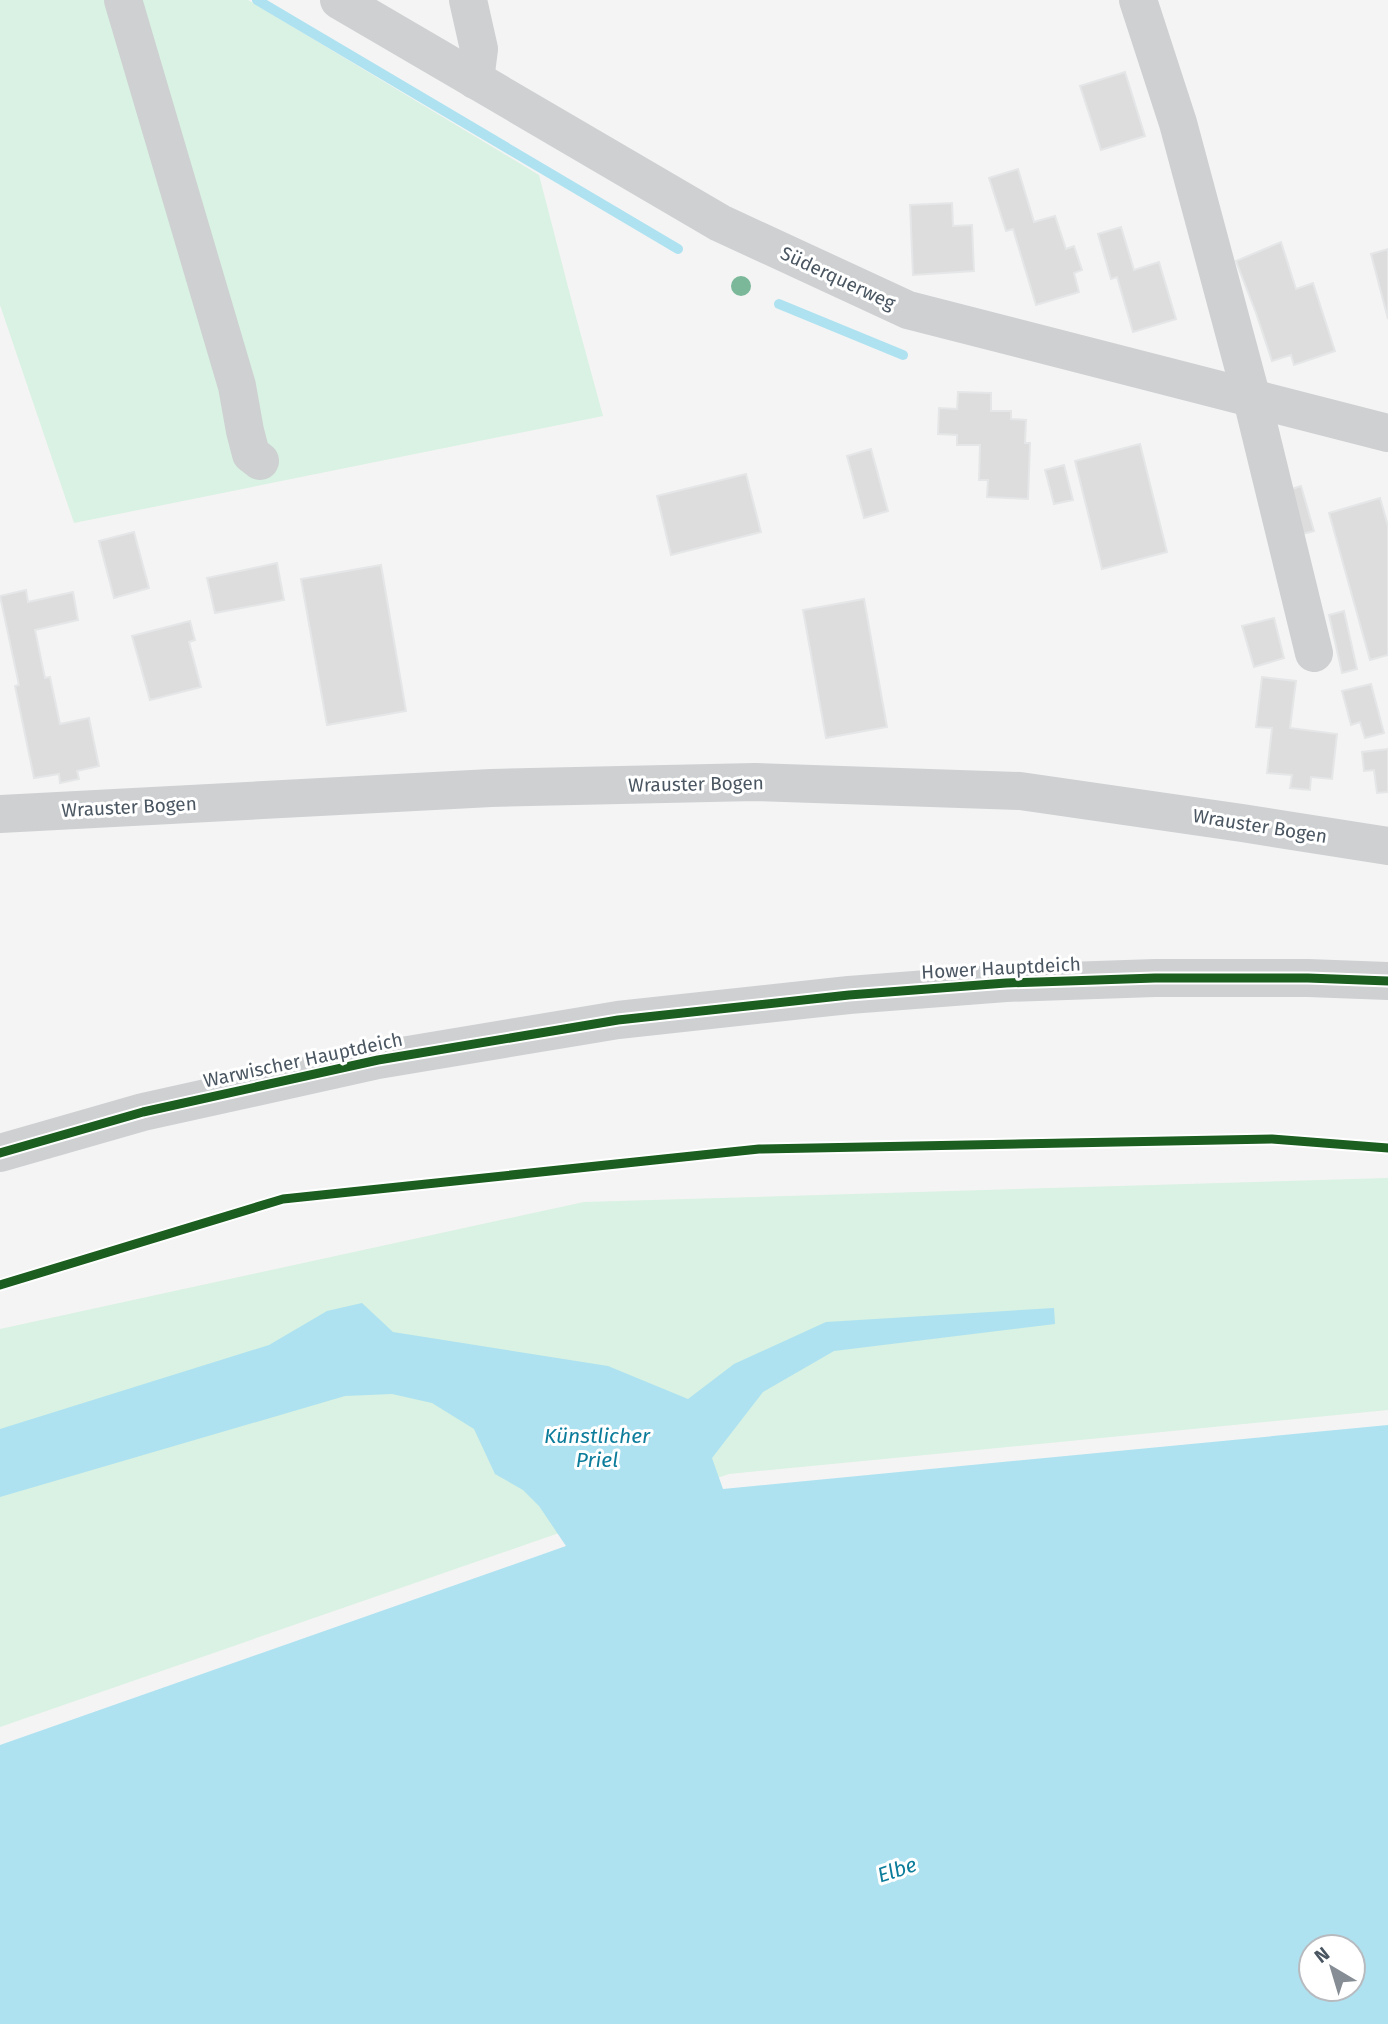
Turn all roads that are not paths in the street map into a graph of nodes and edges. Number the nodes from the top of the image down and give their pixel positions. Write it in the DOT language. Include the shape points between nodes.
graph roads {
  1 [pos="123,0"];
  2 [pos="339,0"];
  3 [pos="468,0"];
  4 [pos="1138,0"];
  5 [pos="475,80"];
  6 [pos="1252,399"];
  7 [pos="1388,433"];
  8 [pos="260,461"];
  9 [pos="1314,653"];
  10 [pos="0,814"];
  11 [pos="1388,846"];
  12 [pos="1388,981"];
  13 [pos="618,1020"];
  14 [pos="0,1153"];
  1 -- 8 [label="street" via="237,386 251,453"];
  2 -- 5 [label="street, Süderquerweg"];
  3 -- 5 [label="street" via="479,49"];
  4 -- 6 [label="street" via="1178,123"];
  5 -- 6 [label="street, Süderquerweg" via="720,223 908,310"];
  6 -- 7 [label="street, Süderquerweg"];
  6 -- 9 [label="street"];
  10 -- 11 [label="street, Wrauster Bogen" via="491,788 755,782 1020,792"];
  12 -- 13 [label="street, Hower Hauptdeich" via="1155,978 1006,983"];
  13 -- 14 [label="street, Warwischer Hauptdeich" via="365,1063 142,1112"];
}
